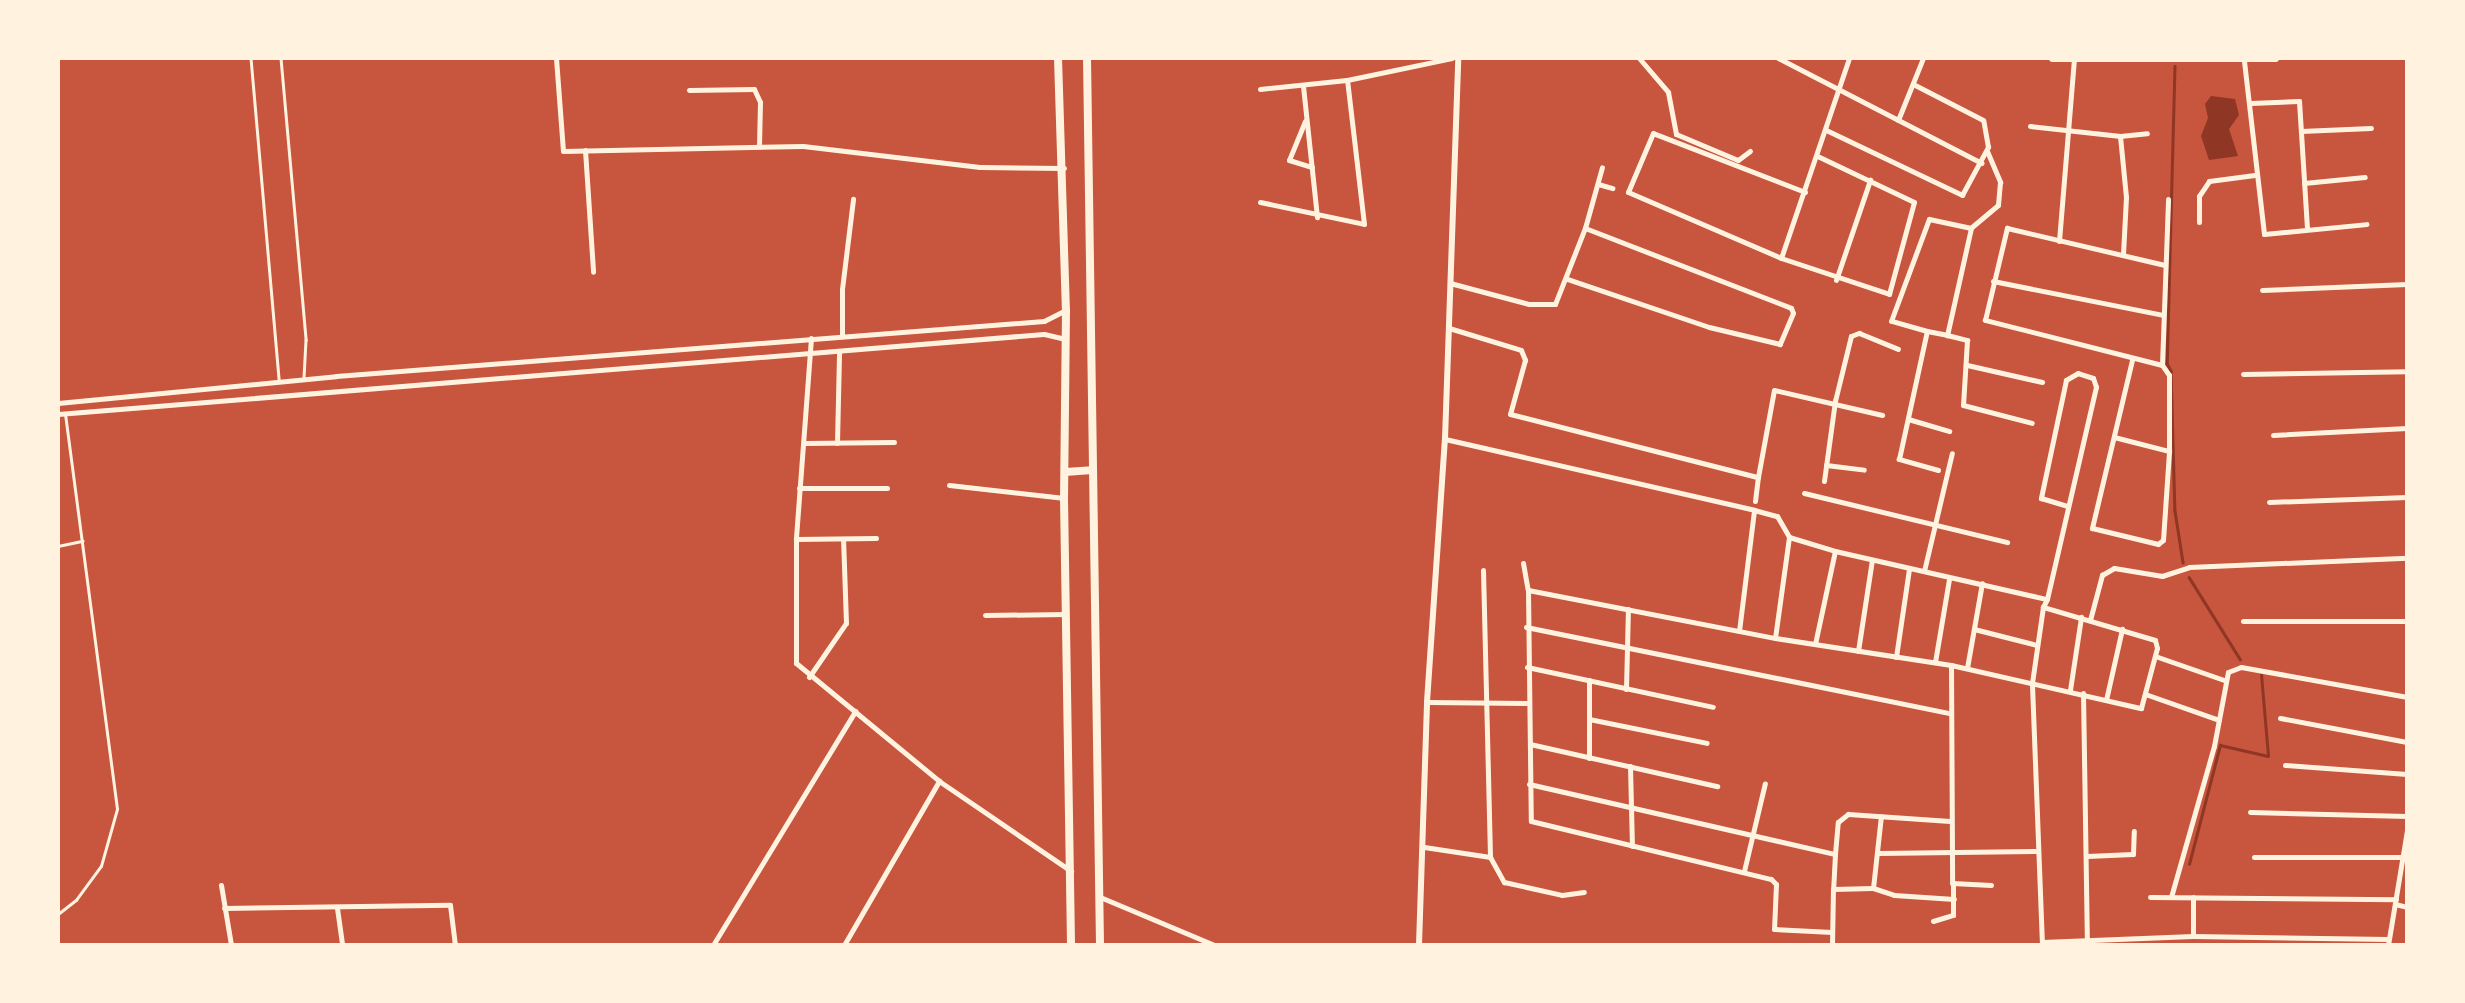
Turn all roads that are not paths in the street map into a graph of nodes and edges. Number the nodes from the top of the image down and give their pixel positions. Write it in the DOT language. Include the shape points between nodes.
graph roads {
  1 [pos="251,58"];
  2 [pos="281,58"];
  3 [pos="556,58"];
  4 [pos="1058,58"];
  5 [pos="1087,58"];
  6 [pos="1452,58"];
  7 [pos="1458,58"];
  8 [pos="1639,58"];
  9 [pos="1778,58"];
  10 [pos="1849,58"];
  11 [pos="1923,58"];
  12 [pos="2052,58"];
  13 [pos="2275,58"];
  14 [pos="2170,59"];
  15 [pos="2074,60"];
  16 [pos="2244,61"];
  17 [pos="1347,80"];
  18 [pos="1915,85"];
  19 [pos="1303,86"];
  20 [pos="1260,89"];
  21 [pos="690,90"];
  22 [pos="1840,90"];
  23 [pos="2251,103"];
  24 [pos="1307,118"];
  25 [pos="1898,120"];
  26 [pos="2030,126"];
  27 [pos="2371,128"];
  28 [pos="1826,130"];
  29 [pos="2301,131"];
  30 [pos="2071,133"];
  31 [pos="2147,133"];
  32 [pos="2120,136"];
  33 [pos="759,146"];
  34 [pos="585,150"];
  35 [pos="1750,151"];
  36 [pos="1987,151"];
  37 [pos="1817,156"];
  38 [pos="1982,163"];
  39 [pos="1312,167"];
  40 [pos="1602,167"];
  41 [pos="1064,168"];
  42 [pos="2255,175"];
  43 [pos="2365,177"];
  44 [pos="1870,180"];
  45 [pos="2304,183"];
  46 [pos="1598,184"];
  47 [pos="1612,188"];
  48 [pos="1805,192"];
  49 [pos="2168,199"];
  50 [pos="853,200"];
  51 [pos="1260,202"];
  52 [pos="1317,216"];
  53 [pos="2199,222"];
  54 [pos="2367,224"];
  55 [pos="1585,228"];
  56 [pos="1971,228"];
  57 [pos="2307,229"];
  58 [pos="2059,241"];
  59 [pos="2123,255"];
  60 [pos="1782,258"];
  61 [pos="2165,265"];
  62 [pos="593,272"];
  63 [pos="1567,279"];
  64 [pos="1836,280"];
  65 [pos="1993,281"];
  66 [pos="1450,283"];
  67 [pos="2407,284"];
  68 [pos="2262,290"];
  69 [pos="1066,310"];
  70 [pos="2163,315"];
  71 [pos="1449,328"];
  72 [pos="1927,331"];
  73 [pos="842,335"];
  74 [pos="1947,335"];
  75 [pos="811,338"];
  76 [pos="1067,340"];
  77 [pos="1898,349"];
  78 [pos="839,353"];
  79 [pos="811,355"];
  80 [pos="2132,360"];
  81 [pos="1966,365"];
  82 [pos="2162,365"];
  83 [pos="2407,371"];
  84 [pos="2244,374"];
  85 [pos="303,380"];
  86 [pos="2042,382"];
  87 [pos="280,383"];
  88 [pos="1835,401"];
  89 [pos="58,403"];
  90 [pos="65,413"];
  91 [pos="58,414"];
  92 [pos="1882,415"];
  93 [pos="1908,419"];
  94 [pos="2032,423"];
  95 [pos="2407,428"];
  96 [pos="1949,430"];
  97 [pos="2273,435"];
  98 [pos="2114,438"];
  99 [pos="1445,439"];
  100 [pos="804,443"];
  101 [pos="837,443"];
  102 [pos="894,443"];
  103 [pos="2169,452"];
  104 [pos="1952,453"];
  105 [pos="1826,466"];
  106 [pos="1092,470"];
  107 [pos="1864,470"];
  108 [pos="1938,470"];
  109 [pos="1065,472"];
  110 [pos="1758,477"];
  111 [pos="1824,481"];
  112 [pos="949,485"];
  113 [pos="799,488"];
  114 [pos="887,488"];
  115 [pos="1804,493"];
  116 [pos="2407,496"];
  117 [pos="1064,498"];
  118 [pos="1755,501"];
  119 [pos="2269,502"];
  120 [pos="2068,506"];
  121 [pos="1754,510"];
  122 [pos="1935,525"];
  123 [pos="1789,537"];
  124 [pos="876,538"];
  125 [pos="796,539"];
  126 [pos="843,539"];
  127 [pos="82,541"];
  128 [pos="2007,542"];
  129 [pos="58,546"];
  130 [pos="1835,551"];
  131 [pos="2407,558"];
  132 [pos="1872,560"];
  133 [pos="1523,563"];
  134 [pos="1909,569"];
  135 [pos="1483,570"];
  136 [pos="1924,571"];
  137 [pos="1949,579"];
  138 [pos="1982,583"];
  139 [pos="1528,590"];
  140 [pos="2046,599"];
  141 [pos="2043,607"];
  142 [pos="1628,609"];
  143 [pos="1066,614"];
  144 [pos="985,615"];
  145 [pos="2081,617"];
  146 [pos="2090,620"];
  147 [pos="2243,621"];
  148 [pos="2407,621"];
  149 [pos="1526,627"];
  150 [pos="1974,629"];
  151 [pos="2122,629"];
  152 [pos="1739,631"];
  153 [pos="1775,638"];
  154 [pos="1815,644"];
  155 [pos="2037,645"];
  156 [pos="1626,648"];
  157 [pos="1858,651"];
  158 [pos="2155,656"];
  159 [pos="1896,657"];
  160 [pos="1935,662"];
  161 [pos="1951,665"];
  162 [pos="1527,667"];
  163 [pos="1967,668"];
  164 [pos="809,677"];
  165 [pos="1589,680"];
  166 [pos="2224,680"];
  167 [pos="2032,683"];
  168 [pos="1626,689"];
  169 [pos="2070,690"];
  170 [pos="2083,693"];
  171 [pos="2148,695"];
  172 [pos="2407,697"];
  173 [pos="2106,700"];
  174 [pos="1486,701"];
  175 [pos="1426,702"];
  176 [pos="1527,703"];
  177 [pos="1713,707"];
  178 [pos="855,711"];
  179 [pos="1949,713"];
  180 [pos="2280,718"];
  181 [pos="1589,719"];
  182 [pos="2219,720"];
  183 [pos="1707,743"];
  184 [pos="2407,743"];
  185 [pos="1530,744"];
  186 [pos="1589,758"];
  187 [pos="2285,765"];
  188 [pos="1630,766"];
  189 [pos="2407,774"];
  190 [pos="939,781"];
  191 [pos="1765,783"];
  192 [pos="1529,784"];
  193 [pos="1717,786"];
  194 [pos="1630,806"];
  195 [pos="2250,812"];
  196 [pos="1881,816"];
  197 [pos="2407,816"];
  198 [pos="1531,821"];
  199 [pos="1950,821"];
  200 [pos="2407,830"];
  201 [pos="2134,831"];
  202 [pos="1530,832"];
  203 [pos="1752,832"];
  204 [pos="1632,846"];
  205 [pos="1424,847"];
  206 [pos="2038,851"];
  207 [pos="1835,853"];
  208 [pos="1878,853"];
  209 [pos="1949,855"];
  210 [pos="2087,856"];
  211 [pos="2254,856"];
  212 [pos="1490,857"];
  213 [pos="2404,857"];
  214 [pos="2406,868"];
  215 [pos="1744,871"];
  216 [pos="1071,872"];
  217 [pos="220,885"];
  218 [pos="1953,885"];
  219 [pos="1992,885"];
  220 [pos="1873,888"];
  221 [pos="1833,889"];
  222 [pos="1584,892"];
  223 [pos="1100,897"];
  224 [pos="2150,897"];
  225 [pos="2171,897"];
  226 [pos="2193,897"];
  227 [pos="1954,899"];
  228 [pos="2396,901"];
  229 [pos="2407,907"];
  230 [pos="224,908"];
  231 [pos="337,908"];
  232 [pos="58,914"];
  233 [pos="1933,921"];
  234 [pos="1832,932"];
  235 [pos="2193,936"];
  236 [pos="2239,937"];
  237 [pos="2087,940"];
  238 [pos="2388,942"];
  239 [pos="2042,943"];
  240 [pos="231,945"];
  241 [pos="342,945"];
  242 [pos="455,945"];
  243 [pos="713,945"];
  244 [pos="844,945"];
  245 [pos="1071,945"];
  246 [pos="1100,945"];
  247 [pos="1214,945"];
  248 [pos="1419,945"];
  249 [pos="1832,945"];
  250 [pos="2239,945"];
  1 -- 87 [label="lane" via="275,374"];
  2 -- 85 [label="lane" via="306,340"];
  3 -- 34 [label="street" via="563,151"];
  4 -- 41 [label="main road"];
  5 -- 106 [label="main road"];
  6 -- 17 [label="street"];
  7 -- 66 [label="street"];
  8 -- 35 [label="street" via="1668,92 1676,134 1738,160"];
  9 -- 22 [label="street"];
  10 -- 22 [label="street"];
  11 -- 18 [label="street"];
  12 -- 15 [label="main road"];
  13 -- 16 [label="main road"];
  14 -- 15 [label="main road"];
  14 -- 16 [label="main road"];
  15 -- 30 [label="street"];
  16 -- 23 [label="street"];
  17 -- 19 [label="street"];
  17 -- 52 [label="street" via="1364,223"];
  18 -- 25 [label="street"];
  18 -- 36 [label="street" via="1983,120 1990,139"];
  19 -- 20 [label="street"];
  19 -- 24 [label="street"];
  21 -- 33 [label="street" via="754,89 760,102"];
  22 -- 25 [label="street"];
  22 -- 28 [label="street"];
  23 -- 29 [label="street" via="2299,101"];
  23 -- 42 [label="street"];
  24 -- 39 [label="street"];
  24 -- 39 [label="street" via="1289,160"];
  25 -- 38 [label="street"];
  26 -- 30 [label="street"];
  27 -- 29 [label="street"];
  28 -- 37 [label="street"];
  28 -- 38 [label="street" via="1957,195 1967,192"];
  29 -- 45 [label="street"];
  30 -- 32 [label="street"];
  30 -- 58 [label="street"];
  31 -- 32 [label="street"];
  32 -- 59 [label="street" via="2126,197"];
  33 -- 34 [label="street"];
  33 -- 41 [label="street" via="803,146 980,167"];
  34 -- 62 [label="street"];
  36 -- 38 [label="street"];
  36 -- 56 [label="street" via="2000,183 1998,205"];
  37 -- 44 [label="street"];
  37 -- 48 [label="street"];
  39 -- 52 [label="street"];
  40 -- 46 [label="street"];
  41 -- 69 [label="main road"];
  42 -- 53 [label="street" via="2209,181 2199,196"];
  42 -- 57 [label="street" via="2264,234"];
  43 -- 45 [label="street"];
  44 -- 64 [label="street"];
  44 -- 64 [label="street" via="1911,198 1916,207 1891,289 1882,295"];
  45 -- 57 [label="street"];
  46 -- 47 [label="street"];
  46 -- 55 [label="street"];
  48 -- 60 [label="street"];
  48 -- 60 [label="street" via="1653,134 1628,192"];
  49 -- 61 [label="street"];
  50 -- 73 [label="street" via="842,289"];
  51 -- 52 [label="street"];
  54 -- 57 [label="street"];
  55 -- 63 [label="street"];
  55 -- 63 [label="street" via="1791,309 1785,342 1709,327"];
  56 -- 72 [label="street" via="1929,219 1891,321"];
  56 -- 74 [label="street"];
  58 -- 59 [label="street"];
  58 -- 65 [label="street" via="2003,230"];
  59 -- 61 [label="street"];
  60 -- 64 [label="street"];
  61 -- 70 [label="street"];
  63 -- 66 [label="street" via="1555,304 1543,306"];
  65 -- 70 [label="street"];
  65 -- 80 [label="street" via="1986,323"];
  66 -- 71 [label="street"];
  67 -- 68 [label="street"];
  69 -- 73 [label="street" via="1044,321"];
  69 -- 76 [label="main road"];
  70 -- 82 [label="street"];
  71 -- 99 [label="street"];
  71 -- 110 [label="street" via="1521,350 1525,360 1510,414"];
  72 -- 74 [label="street"];
  72 -- 93 [label="street"];
  73 -- 75 [label="street"];
  74 -- 81 [label="street" via="1966,341"];
  75 -- 79 [label="street"];
  75 -- 85 [label="street"];
  76 -- 78 [label="street" via="1044,334"];
  76 -- 109 [label="main road"];
  77 -- 88 [label="street" via="1859,333 1851,336"];
  78 -- 79 [label="street"];
  78 -- 101 [label="street"];
  79 -- 90 [label="street" via="519,374"];
  79 -- 100 [label="street"];
  80 -- 82 [label="street"];
  80 -- 98 [label="street"];
  81 -- 86 [label="street"];
  81 -- 94 [label="street" via="1963,405"];
  82 -- 103 [label="street" via="2169,375"];
  83 -- 84 [label="street"];
  85 -- 87 [label="street"];
  87 -- 89 [label="street"];
  88 -- 92 [label="street"];
  88 -- 105 [label="street"];
  88 -- 110 [label="street" via="1774,390"];
  90 -- 91 [label="street"];
  90 -- 127 [label="lane"];
  93 -- 96 [label="street"];
  93 -- 108 [label="street" via="1899,459"];
  95 -- 97 [label="street"];
  98 -- 103 [label="street"];
  98 -- 103 [label="street" via="2094,531 2161,542"];
  99 -- 121 [label="street"];
  99 -- 175 [label="street"];
  100 -- 101 [label="street"];
  100 -- 113 [label="street"];
  101 -- 102 [label="street"];
  104 -- 122 [label="street"];
  105 -- 107 [label="street"];
  105 -- 111 [label="street"];
  106 -- 109 [label="main road"];
  106 -- 223 [label="main road"];
  109 -- 117 [label="main road"];
  110 -- 118 [label="street"];
  112 -- 117 [label="street"];
  113 -- 114 [label="street"];
  113 -- 125 [label="street"];
  115 -- 122 [label="street"];
  116 -- 119 [label="street"];
  117 -- 143 [label="main road"];
  120 -- 120 [label="street" via="2041,498 2066,380 2078,373 2093,378 2096,387"];
  120 -- 140 [label="street"];
  121 -- 123 [label="street" via="1777,516"];
  121 -- 152 [label="street"];
  122 -- 128 [label="street"];
  122 -- 136 [label="street"];
  123 -- 130 [label="street"];
  123 -- 153 [label="street"];
  124 -- 126 [label="street"];
  125 -- 126 [label="street"];
  125 -- 164 [label="street" via="794,653"];
  126 -- 164 [label="street" via="846,623"];
  127 -- 129 [label="lane"];
  127 -- 232 [label="lane" via="117,809 101,866 76,900"];
  130 -- 132 [label="street"];
  130 -- 154 [label="street"];
  131 -- 146 [label="street" via="2189,567 2162,576 2114,568 2102,575"];
  132 -- 134 [label="street"];
  132 -- 157 [label="street"];
  133 -- 139 [label="street"];
  134 -- 136 [label="street"];
  134 -- 159 [label="street"];
  135 -- 174 [label="street"];
  136 -- 137 [label="street"];
  137 -- 138 [label="street"];
  137 -- 160 [label="street"];
  138 -- 140 [label="street"];
  138 -- 150 [label="street"];
  139 -- 142 [label="street"];
  139 -- 149 [label="street"];
  140 -- 141 [label="street"];
  141 -- 145 [label="street"];
  141 -- 155 [label="street"];
  142 -- 152 [label="street"];
  142 -- 156 [label="street"];
  143 -- 144 [label="street"];
  143 -- 216 [label="main road"];
  145 -- 146 [label="street"];
  145 -- 169 [label="street"];
  146 -- 151 [label="street"];
  147 -- 148 [label="street"];
  149 -- 156 [label="street"];
  149 -- 162 [label="street"];
  150 -- 155 [label="street"];
  150 -- 163 [label="street"];
  151 -- 158 [label="street" via="2155,640"];
  151 -- 173 [label="street"];
  152 -- 153 [label="street"];
  153 -- 154 [label="street"];
  154 -- 157 [label="street"];
  155 -- 167 [label="street"];
  156 -- 168 [label="street"];
  156 -- 179 [label="street"];
  157 -- 159 [label="street"];
  158 -- 166 [label="street"];
  158 -- 171 [label="street"];
  159 -- 160 [label="street"];
  160 -- 161 [label="street"];
  161 -- 163 [label="street"];
  161 -- 179 [label="street"];
  162 -- 165 [label="street"];
  162 -- 176 [label="street"];
  163 -- 167 [label="street"];
  164 -- 178 [label="street"];
  165 -- 168 [label="street"];
  165 -- 181 [label="street"];
  166 -- 172 [label="street" via="2228,672 2241,667"];
  166 -- 182 [label="street"];
  167 -- 169 [label="street"];
  167 -- 206 [label="street"];
  168 -- 177 [label="street"];
  169 -- 170 [label="street"];
  170 -- 173 [label="street"];
  170 -- 210 [label="street"];
  171 -- 173 [label="street" via="2146,703 2136,709"];
  171 -- 182 [label="street"];
  174 -- 175 [label="street"];
  174 -- 176 [label="street"];
  174 -- 212 [label="street"];
  175 -- 205 [label="street"];
  176 -- 185 [label="street"];
  178 -- 190 [label="street"];
  178 -- 243 [label="street"];
  179 -- 199 [label="street"];
  180 -- 184 [label="street"];
  181 -- 183 [label="street"];
  181 -- 186 [label="street"];
  182 -- 225 [label="street" via="2179,882"];
  185 -- 186 [label="street"];
  185 -- 192 [label="street"];
  186 -- 188 [label="street"];
  187 -- 189 [label="street"];
  188 -- 193 [label="street"];
  188 -- 194 [label="street"];
  190 -- 216 [label="street"];
  190 -- 244 [label="street"];
  191 -- 203 [label="street"];
  192 -- 194 [label="street"];
  192 -- 198 [label="street"];
  194 -- 203 [label="street"];
  194 -- 204 [label="street"];
  195 -- 197 [label="street"];
  196 -- 199 [label="street"];
  196 -- 207 [label="street" via="1848,814 1839,818"];
  196 -- 208 [label="street"];
  198 -- 202 [label="street"];
  198 -- 204 [label="street"];
  199 -- 209 [label="street"];
  200 -- 213 [label="street"];
  201 -- 210 [label="street" via="2133,854"];
  203 -- 207 [label="street"];
  203 -- 215 [label="street"];
  204 -- 215 [label="street"];
  205 -- 212 [label="street"];
  205 -- 248 [label="street"];
  206 -- 209 [label="street"];
  206 -- 239 [label="street"];
  207 -- 221 [label="street"];
  208 -- 209 [label="street"];
  208 -- 220 [label="street"];
  209 -- 218 [label="street"];
  210 -- 237 [label="street"];
  211 -- 213 [label="street"];
  212 -- 222 [label="street" via="1504,881 1562,895"];
  213 -- 214 [label="street"];
  214 -- 228 [label="street"];
  215 -- 234 [label="street" via="1775,882 1774,929"];
  216 -- 245 [label="main road"];
  217 -- 230 [label="street"];
  218 -- 219 [label="street"];
  218 -- 227 [label="street"];
  220 -- 221 [label="street"];
  220 -- 227 [label="street" via="1894,895"];
  221 -- 234 [label="street"];
  223 -- 246 [label="main road"];
  223 -- 247 [label="street"];
  224 -- 225 [label="street"];
  225 -- 226 [label="street"];
  226 -- 228 [label="street"];
  226 -- 235 [label="street"];
  227 -- 233 [label="street" via="1951,918"];
  228 -- 229 [label="street"];
  228 -- 238 [label="street"];
  230 -- 231 [label="street"];
  230 -- 240 [label="street"];
  231 -- 241 [label="street"];
  231 -- 242 [label="street" via="450,905"];
  234 -- 249 [label="street"];
  235 -- 236 [label="street"];
  235 -- 237 [label="street"];
  236 -- 238 [label="street"];
  236 -- 250 [label="street"];
  237 -- 239 [label="street"];
}
